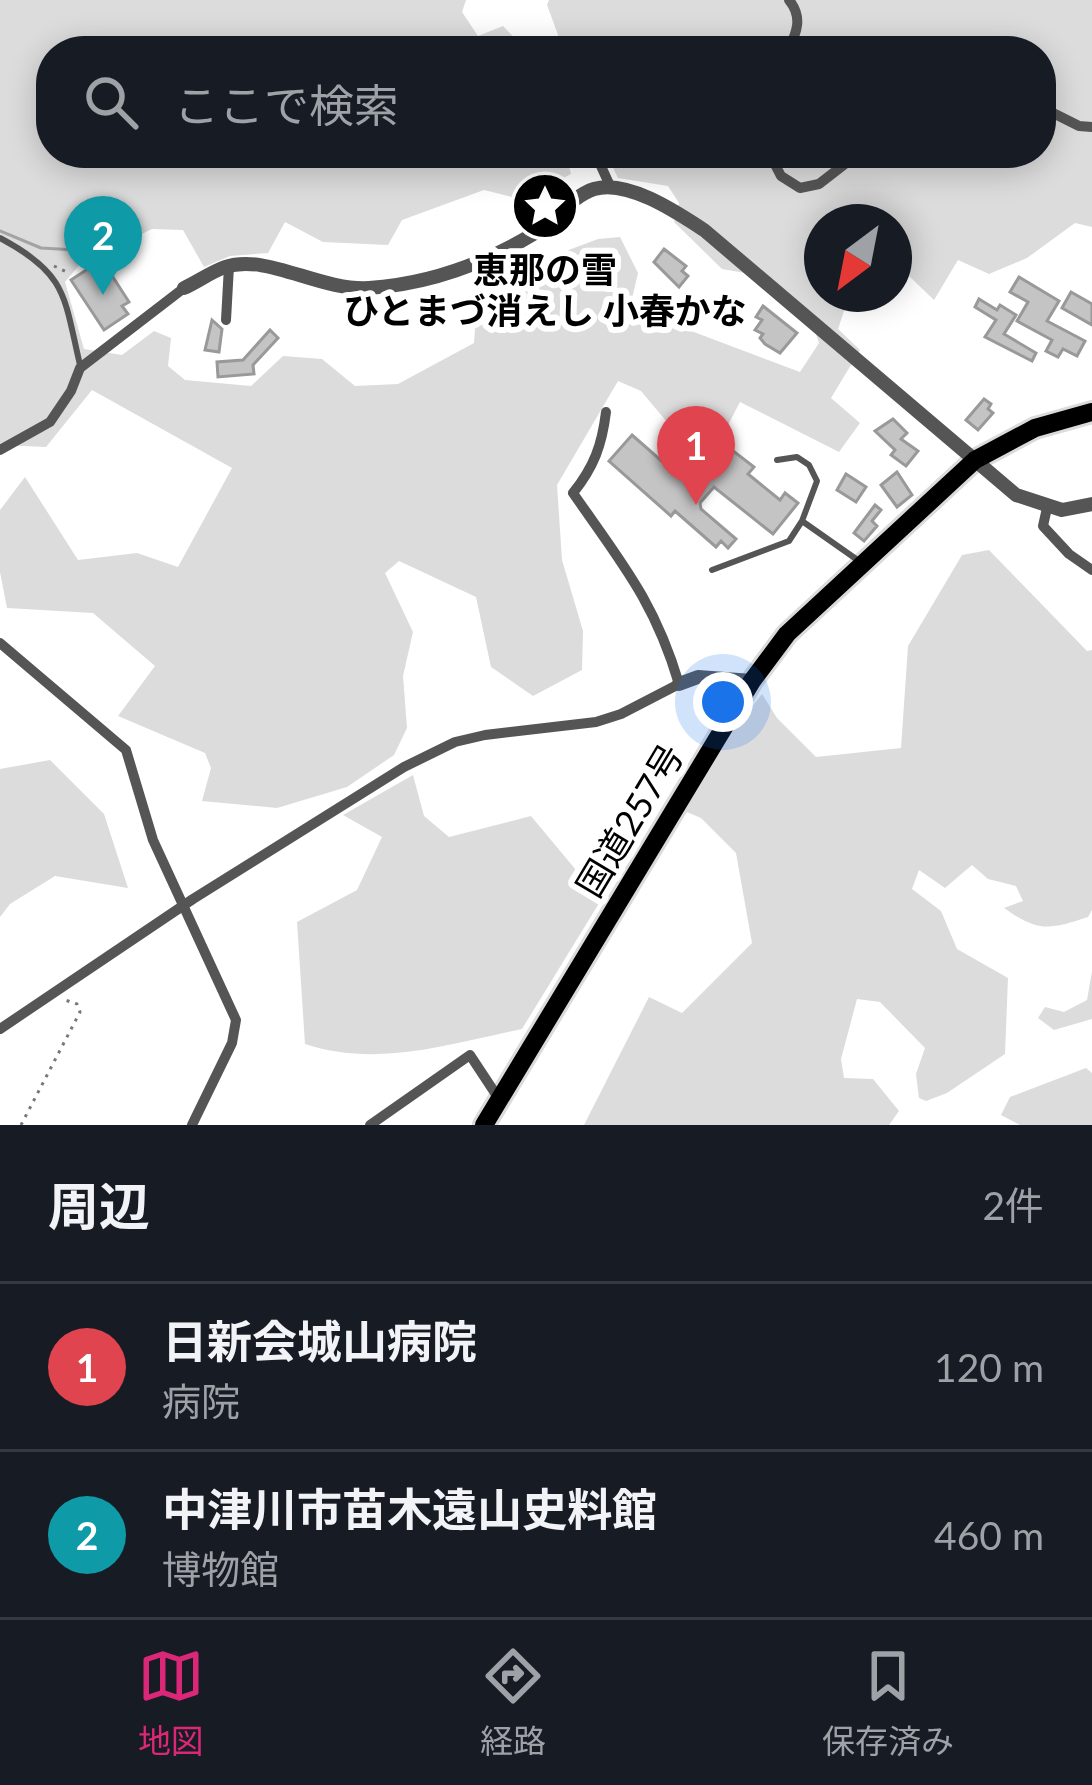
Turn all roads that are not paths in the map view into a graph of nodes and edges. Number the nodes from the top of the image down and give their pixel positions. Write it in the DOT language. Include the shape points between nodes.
graph roads {
  1 [pos="789,0"];
  2 [pos="793,36"];
  3 [pos="1056,115"];
  4 [pos="1092,127"];
  5 [pos="601,168"];
  6 [pos="777,168"];
  7 [pos="838,168"];
  8 [pos="610,188"];
  9 [pos="0,238"];
  10 [pos="229,266"];
  11 [pos="184,288"];
  12 [pos="226,320"];
  13 [pos="80,368"];
  14 [pos="606,412"];
  15 [pos="1092,412"];
  16 [pos="0,450"];
  17 [pos="777,460"];
  18 [pos="976,460"];
  19 [pos="1092,504"];
  20 [pos="1047,508"];
  21 [pos="802,521"];
  22 [pos="862,563"];
  23 [pos="712,570"];
  24 [pos="1092,570"];
  25 [pos="0,643"];
  26 [pos="752,681"];
  27 [pos="679,684"];
  28 [pos="181,907"];
  29 [pos="0,1029"];
  30 [pos="500,1099"];
  31 [pos="192,1125"];
  32 [pos="370,1125"];
  33 [pos="484,1125"];
  1 -- 2 [label="street" via="797,10"];
  3 -- 4 [label="street"];
  5 -- 8 [label="street"];
  6 -- 7 [label="street" via="810,188"];
  8 -- 10 [label="street" via="592,189 537,232 437,277 334,288 266,265"];
  8 -- 18 [label="street" via="666,205 704,230"];
  9 -- 13 [label="lane" via="60,286"];
  10 -- 11 [label="street"];
  10 -- 12 [label="street"];
  11 -- 13 [label="street"];
  13 -- 16 [label="street" via="58,414"];
  14 -- 27 [label="street" via="591,471 573,493 644,594"];
  15 -- 18 [label="highway, 国道257号" via="1035,428"];
  17 -- 21 [label="lane" via="796,457 817,481"];
  18 -- 20 [label="street" via="1016,495"];
  18 -- 22 [label="highway, 国道257号"];
  19 -- 20 [label="street"];
  20 -- 24 [label="street" via="1043,526"];
  21 -- 22 [label="lane"];
  21 -- 23 [label="lane" via="789,541"];
  22 -- 26 [label="highway, 国道257号" via="787,634"];
  25 -- 28 [label="street" via="125,750"];
  26 -- 27 [label="street" via="698,677"];
  26 -- 30 [label="highway, 国道257号"];
  27 -- 28 [label="street" via="596,722 455,742"];
  28 -- 29 [label="street"];
  28 -- 31 [label="street" via="236,1020"];
  30 -- 32 [label="street" via="470,1054"];
  30 -- 33 [label="highway, 国道257号"];
}
